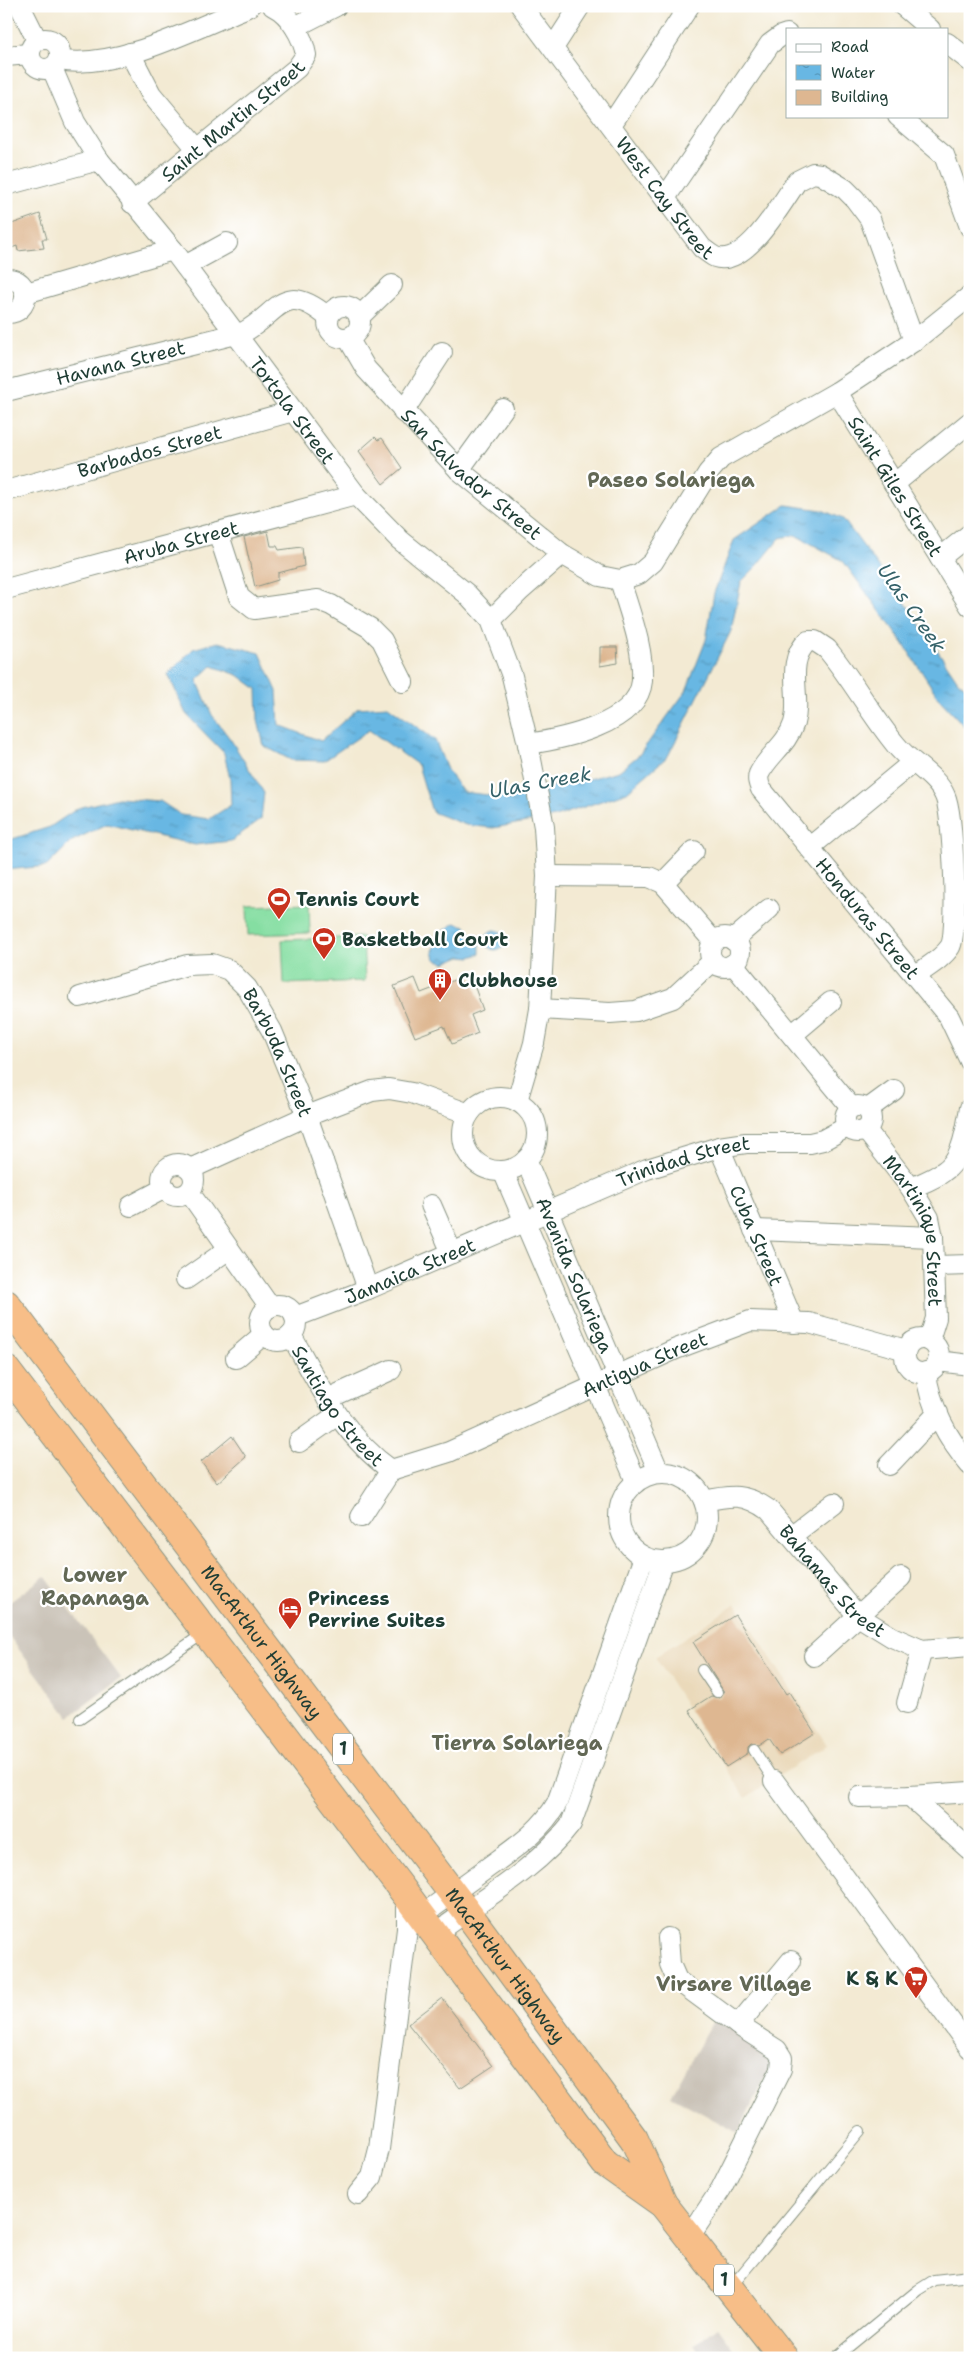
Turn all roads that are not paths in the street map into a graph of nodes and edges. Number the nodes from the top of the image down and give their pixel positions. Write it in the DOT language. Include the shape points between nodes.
graph roads {
  1 [pos="20,6"];
  2 [pos="250,6"];
  3 [pos="273,6"];
  4 [pos="336,6"];
  5 [pos="521,6"];
  6 [pos="580,6"];
  7 [pos="689,6"];
  8 [pos="903,6"];
  9 [pos="294,26"];
  10 [pos="929,28"];
  11 [pos="786,34"];
  12 [pos="948,44"];
  13 [pos="33,47"];
  14 [pos="554,48"];
  15 [pos="130,53"];
  16 [pos="6,56"];
  17 [pos="970,61"];
  18 [pos="56,64"];
  19 [pos="900,118"];
  20 [pos="611,125"];
  21 [pos="198,150"];
  22 [pos="99,160"];
  23 [pos="6,185"];
  24 [pos="665,198"];
  25 [pos="132,204"];
  26 [pos="970,228"];
  27 [pos="227,243"];
  28 [pos="173,250"];
  29 [pos="185,266"];
  30 [pos="6,279"];
  31 [pos="392,285"];
  32 [pos="26,293"];
  33 [pos="970,296"];
  34 [pos="6,313"];
  35 [pos="328,317"];
  36 [pos="360,317"];
  37 [pos="234,334"];
  38 [pos="348,338"];
  39 [pos="914,341"];
  40 [pos="442,352"];
  41 [pos="6,391"];
  42 [pos="837,392"];
  43 [pos="503,409"];
  44 [pos="293,411"];
  45 [pos="403,412"];
  46 [pos="970,422"];
  47 [pos="459,470"];
  48 [pos="894,484"];
  49 [pos="6,491"];
  50 [pos="356,495"];
  51 [pos="218,532"];
  52 [pos="970,534"];
  53 [pos="562,554"];
  54 [pos="940,558"];
  55 [pos="620,580"];
  56 [pos="6,588"];
  57 [pos="970,606"];
  58 [pos="491,620"];
  59 [pos="403,682"];
  60 [pos="528,744"];
  61 [pos="912,763"];
  62 [pos="810,847"];
  63 [pos="694,851"];
  64 [pos="547,876"];
  65 [pos="663,883"];
  66 [pos="769,908"];
  67 [pos="720,948"];
  68 [pos="915,976"];
  69 [pos="80,997"];
  70 [pos="831,1002"];
  71 [pos="540,1009"];
  72 [pos="792,1035"];
  73 [pos="970,1061"];
  74 [pos="894,1090"];
  75 [pos="517,1101"];
  76 [pos="859,1108"];
  77 [pos="970,1108"];
  78 [pos="468,1114"];
  79 [pos="307,1116"];
  80 [pos="856,1128"];
  81 [pos="719,1147"];
  82 [pos="526,1160"];
  83 [pos="190,1169"];
  84 [pos="503,1171"];
  85 [pos="165,1188"];
  86 [pos="912,1188"];
  87 [pos="188,1192"];
  88 [pos="431,1205"];
  89 [pos="131,1206"];
  90 [pos="548,1212"];
  91 [pos="524,1222"];
  92 [pos="754,1230"];
  93 [pos="933,1237"];
  94 [pos="229,1249"];
  95 [pos="452,1253"];
  96 [pos="970,1265"];
  97 [pos="935,1266"];
  98 [pos="186,1278"];
  99 [pos="368,1289"];
  100 [pos="6,1304"];
  101 [pos="270,1307"];
  102 [pos="794,1323"];
  103 [pos="293,1326"];
  104 [pos="264,1334"];
  105 [pos="929,1340"];
  106 [pos="906,1350"];
  107 [pos="236,1358"];
  108 [pos="970,1365"];
  109 [pos="932,1367"];
  110 [pos="6,1370"];
  111 [pos="392,1370"];
  112 [pos="617,1375"];
  113 [pos="595,1385"];
  114 [pos="332,1407"];
  115 [pos="938,1413"];
  116 [pos="299,1442"];
  117 [pos="889,1465"];
  118 [pos="970,1465"];
  119 [pos="391,1470"];
  120 [pos="659,1472"];
  121 [pos="636,1481"];
  122 [pos="704,1501"];
  123 [pos="834,1503"];
  124 [pos="362,1517"];
  125 [pos="791,1536"];
  126 [pos="644,1557"];
  127 [pos="664,1561"];
  128 [pos="901,1577"];
  129 [pos="858,1616"];
  130 [pos="205,1632"];
  131 [pos="970,1646"];
  132 [pos="922,1650"];
  133 [pos="814,1656"];
  134 [pos="702,1670"];
  135 [pos="601,1678"];
  136 [pos="620,1685"];
  137 [pos="716,1692"];
  138 [pos="907,1703"];
  139 [pos="80,1720"];
  140 [pos="754,1750"];
  141 [pos="774,1781"];
  142 [pos="563,1788"];
  143 [pos="970,1792"];
  144 [pos="582,1795"];
  145 [pos="910,1796"];
  146 [pos="859,1797"];
  147 [pos="970,1850"];
  148 [pos="459,1902"];
  149 [pos="421,1916"];
  150 [pos="668,1938"];
  151 [pos="791,1962"];
  152 [pos="738,2025"];
  153 [pos="970,2048"];
  154 [pos="860,2131"];
  155 [pos="358,2194"];
  156 [pos="664,2204"];
  157 [pos="690,2236"];
  158 [pos="970,2276"];
  159 [pos="730,2288"];
  160 [pos="784,2358"];
  161 [pos="835,2358"];
  1 -- 13 [label="street"];
  2 -- 15 [label="street"];
  3 -- 9 [label="street" via="280,9"];
  4 -- 9 [label="street"];
  5 -- 14 [label="street, West Cay Street"];
  6 -- 14 [label="street"];
  7 -- 20 [label="street"];
  8 -- 10 [label="street"];
  9 -- 21 [label="street, Saint Martin Street" via="306,55 297,68"];
  11 -- 24 [label="street" via="770,44"];
  12 -- 17 [label="street"];
  13 -- 16 [label="street"];
  13 -- 18 [label="street" via="30,59 37,68 47,69"];
  13 -- 18 [label="street" via="53,40 60,49"];
  14 -- 20 [label="street, West Cay Street"];
  15 -- 18 [label="street" via="90,62"];
  15 -- 21 [label="street" via="151,94"];
  18 -- 22 [label="street, Tortola Street" via="76,122"];
  19 -- 26 [label="street" via="944,155"];
  20 -- 24 [label="street, West Cay Street"];
  21 -- 25 [label="street, Saint Martin Street"];
  22 -- 23 [label="street"];
  22 -- 25 [label="street, Tortola Street"];
  24 -- 39 [label="street, West Cay Street" via="702,248 716,257 730,257 741,253 752,243 798,181 813,173 831,180 855,199 870,219"];
  25 -- 28 [label="street, Tortola Street"];
  27 -- 29 [label="street"];
  28 -- 29 [label="street, Tortola Street"];
  28 -- 32 [label="street"];
  29 -- 37 [label="street, Tortola Street"];
  30 -- 32 [label="street" via="20,282"];
  31 -- 36 [label="street"];
  32 -- 34 [label="street" via="21,308"];
  33 -- 39 [label="street"];
  35 -- 36 [label="street" via="334,308 344,305 354,308"];
  35 -- 37 [label="street" via="314,305 301,301 281,302 254,326"];
  35 -- 38 [label="street" via="332,333"];
  36 -- 38 [label="street" via="359,327"];
  37 -- 41 [label="street, Havana Street"];
  37 -- 44 [label="street, Tortola Street"];
  38 -- 45 [label="street, San Salvador Street" via="358,359"];
  39 -- 42 [label="street"];
  40 -- 45 [label="street"];
  42 -- 48 [label="street, Saint Giles Street"];
  42 -- 55 [label="street" via="721,458 708,473 653,562 639,574"];
  43 -- 47 [label="street"];
  44 -- 49 [label="street, Barbados Street"];
  44 -- 50 [label="street, Tortola Street"];
  45 -- 47 [label="street, San Salvador Street"];
  46 -- 48 [label="street"];
  47 -- 53 [label="street, San Salvador Street"];
  48 -- 54 [label="street, Saint Giles Street"];
  50 -- 51 [label="street, Aruba Street"];
  50 -- 58 [label="street, Tortola Street" via="400,540 467,594"];
  51 -- 56 [label="street, Aruba Street"];
  51 -- 59 [label="street" via="239,597 245,604 254,609 318,600 332,605 370,628 382,640"];
  52 -- 54 [label="street"];
  53 -- 55 [label="street, San Salvador Street" via="600,576"];
  53 -- 58 [label="street"];
  54 -- 57 [label="street, Saint Giles Street"];
  55 -- 60 [label="street" via="640,656 642,683 631,705 610,720 583,732"];
  58 -- 60 [label="street, Tortola Street" via="512,676"];
  60 -- 64 [label="street, Tortola Street" via="544,827"];
  61 -- 62 [label="street"];
  61 -- 62 [label="street, Honduras Street" via="895,745 827,649 815,641 808,641 797,658 793,725 758,781 764,795"];
  61 -- 68 [label="street" via="937,782 945,795 950,808 954,866 952,945"];
  62 -- 68 [label="street, Honduras Street"];
  63 -- 65 [label="street"];
  64 -- 65 [label="street" via="649,877"];
  64 -- 71 [label="street, Tortola Street"];
  65 -- 67 [label="street"];
  66 -- 67 [label="street"];
  67 -- 71 [label="street" via="673,998 636,1011 610,1013"];
  67 -- 72 [label="street" via="722,967 733,964"];
  68 -- 73 [label="street, Honduras Street" via="949,1017"];
  69 -- 79 [label="street, Barbuda Street" via="187,965 212,964 229,970 247,988 261,1010"];
  70 -- 72 [label="street"];
  71 -- 75 [label="street, Tortola Street"];
  72 -- 76 [label="street"];
  74 -- 76 [label="street"];
  75 -- 78 [label="street" via="496,1097 476,1106"];
  75 -- 82 [label="street" via="534,1117 537,1128 535,1146"];
  76 -- 80 [label="street" via="844,1118"];
  77 -- 86 [label="street" via="954,1162 944,1172"];
  78 -- 79 [label="street" via="389,1089 356,1096"];
  78 -- 84 [label="street" via="463,1136 468,1153 480,1166"];
  79 -- 83 [label="street"];
  79 -- 99 [label="street, Barbuda Street"];
  80 -- 81 [label="street, Trinidad Street" via="810,1143"];
  80 -- 86 [label="street, Martinique Street"];
  81 -- 90 [label="street, Trinidad Street" via="647,1168"];
  81 -- 92 [label="street, Cuba Street"];
  82 -- 84 [label="street"];
  82 -- 90 [label="street, Avenida Solariega"];
  83 -- 85 [label="street" via="180,1164 169,1167 163,1177"];
  83 -- 87 [label="street" via="194,1178"];
  84 -- 91 [label="street, Avenida Solariega"];
  85 -- 87 [label="street" via="173,1195"];
  85 -- 89 [label="street"];
  86 -- 93 [label="street, Martinique Street" via="929,1218"];
  87 -- 94 [label="street"];
  88 -- 95 [label="street"];
  90 -- 91 [label="street, Trinidad Street"];
  90 -- 112 [label="street, Avenida Solariega"];
  91 -- 95 [label="street, Jamaica Street"];
  91 -- 113 [label="street, Avenida Solariega"];
  92 -- 93 [label="street"];
  92 -- 102 [label="street, Cuba Street"];
  93 -- 97 [label="street, Martinique Street"];
  94 -- 98 [label="street"];
  94 -- 101 [label="street"];
  95 -- 99 [label="street, Jamaica Street"];
  96 -- 97 [label="street"];
  97 -- 105 [label="street, Martinique Street" via="936,1318"];
  99 -- 103 [label="street, Jamaica Street"];
  100 -- 148 [label="highway, MacArthur Highway / 1"];
  101 -- 103 [label="street" via="287,1307"];
  101 -- 104 [label="street" via="261,1316"];
  102 -- 106 [label="street, Antigua Street" via="809,1323"];
  102 -- 112 [label="street, Antigua Street" via="750,1321"];
  103 -- 104 [label="street" via="286,1339 274,1340"];
  103 -- 114 [label="street, Santiago Street"];
  104 -- 107 [label="street"];
  105 -- 106 [label="street" via="918,1339"];
  105 -- 109 [label="street" via="938,1349"];
  106 -- 109 [label="street" via="907,1362 915,1371"];
  108 -- 109 [label="street"];
  109 -- 115 [label="street" via="929,1392"];
  110 -- 130 [label="highway, MacArthur Highway / 1"];
  111 -- 114 [label="street"];
  112 -- 113 [label="street, Antigua Street"];
  112 -- 120 [label="street, Avenida Solariega"];
  113 -- 119 [label="street, Antigua Street" via="448,1452"];
  113 -- 121 [label="street, Avenida Solariega"];
  114 -- 116 [label="street"];
  114 -- 119 [label="street, Santiago Street" via="361,1445"];
  115 -- 117 [label="street"];
  115 -- 118 [label="street" via="956,1449"];
  119 -- 124 [label="street"];
  120 -- 121 [label="street"];
  120 -- 122 [label="street" via="681,1476 691,1482"];
  121 -- 126 [label="street" via="620,1506 619,1521 623,1536"];
  122 -- 125 [label="street, Bahamas Street" via="734,1495 758,1502"];
  122 -- 127 [label="street" via="707,1513 703,1536 687,1554"];
  123 -- 125 [label="street"];
  125 -- 129 [label="street, Bahamas Street"];
  126 -- 127 [label="street"];
  126 -- 135 [label="street"];
  127 -- 136 [label="street"];
  128 -- 129 [label="street"];
  129 -- 132 [label="street, Bahamas Street" via="892,1637"];
  129 -- 133 [label="street"];
  130 -- 139 [label="lane"];
  130 -- 149 [label="highway, MacArthur Highway / 1"];
  131 -- 132 [label="street, Bahamas Street"];
  132 -- 138 [label="street"];
  134 -- 137 [label="lane"];
  135 -- 136 [label="street"];
  135 -- 142 [label="street"];
  136 -- 144 [label="street"];
  140 -- 141 [label="lane"];
  141 -- 153 [label="street"];
  142 -- 144 [label="street"];
  142 -- 148 [label="street" via="544,1824"];
  143 -- 145 [label="street"];
  144 -- 148 [label="street" via="570,1824 558,1841 540,1857"];
  145 -- 146 [label="street"];
  145 -- 147 [label="street"];
  148 -- 149 [label="street"];
  148 -- 156 [label="highway, MacArthur Highway / 1" via="634,2139"];
  149 -- 155 [label="street" via="407,1929 380,2149 372,2177"];
  149 -- 156 [label="highway, MacArthur Highway / 1" via="605,2163"];
  150 -- 152 [label="street" via="670,1964 677,1980"];
  151 -- 152 [label="street"];
  152 -- 157 [label="street" via="777,2050 782,2063 721,2189"];
  154 -- 159 [label="lane"];
  156 -- 157 [label="highway, MacArthur Highway / 1"];
  157 -- 159 [label="highway, MacArthur Highway / 1"];
  158 -- 161 [label="lane" via="934,2280"];
  159 -- 160 [label="highway, MacArthur Highway / 1"];
}
